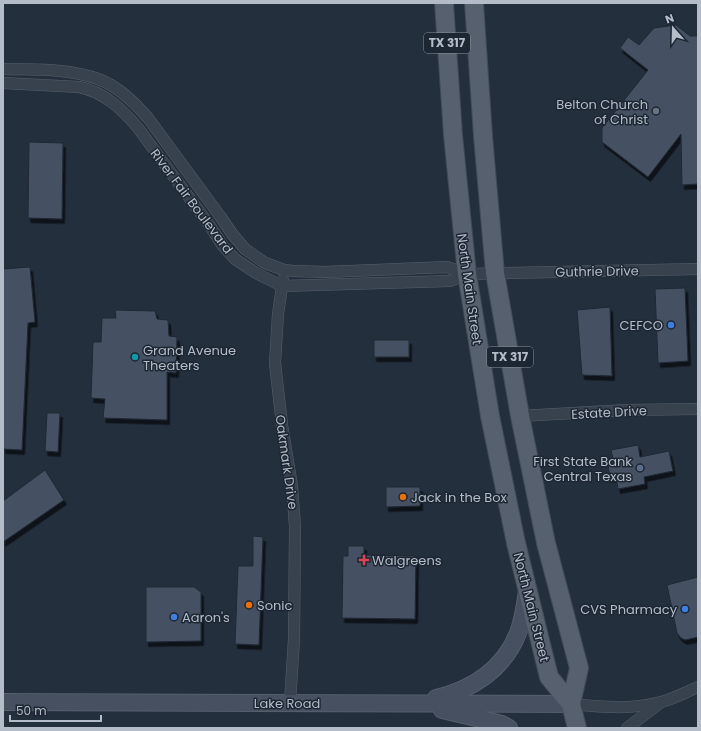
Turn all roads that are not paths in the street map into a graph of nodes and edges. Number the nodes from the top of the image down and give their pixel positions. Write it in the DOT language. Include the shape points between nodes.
graph roads {
  1 [pos="444,3"];
  2 [pos="474,3"];
  3 [pos="3,69"];
  4 [pos="3,83"];
  5 [pos="112,87"];
  6 [pos="104,96"];
  7 [pos="698,269"];
  8 [pos="284,270"];
  9 [pos="495,273"];
  10 [pos="467,274"];
  11 [pos="282,286"];
  12 [pos="698,410"];
  13 [pos="520,416"];
  14 [pos="528,588"];
  15 [pos="698,687"];
  16 [pos="3,702"];
  17 [pos="661,702"];
  18 [pos="290,703"];
  19 [pos="413,704"];
  20 [pos="571,704"];
  21 [pos="509,728"];
  22 [pos="577,728"];
  23 [pos="627,728"];
  1 -- 10 [label="main road, North Main Street / TX 317" via="453,136"];
  2 -- 9 [label="main road, North Main Street / TX 317"];
  3 -- 5 [label="street, River Fair Boulevard" via="59,71 98,79"];
  4 -- 6 [label="street, River Fair Boulevard" via="79,87"];
  5 -- 6 [label="street"];
  5 -- 8 [label="street, River Fair Boulevard" via="135,103 148,118 245,249 265,263"];
  6 -- 11 [label="street, River Fair Boulevard" via="125,113 138,128 235,259"];
  7 -- 9 [label="street, Guthrie Drive"];
  8 -- 10 [label="street, River Fair Boulevard" via="325,272 447,267"];
  8 -- 11 [label="street, Oakmark Drive"];
  9 -- 10 [label="street, River Fair Boulevard"];
  9 -- 13 [label="main road, North Main Street / TX 317"];
  10 -- 11 [label="street, River Fair Boulevard" via="450,281"];
  10 -- 14 [label="main road, North Main Street / TX 317" via="490,416 516,543"];
  11 -- 18 [label="street, Oakmark Drive" via="275,363 295,526 294,639"];
  12 -- 13 [label="street, Estate Drive" via="627,410"];
  13 -- 20 [label="main road, North Main Street / TX 317" via="546,543 579,668"];
  14 -- 19 [label="main road" via="518,633 495,668 474,684 453,694"];
  14 -- 20 [label="main road, North Main Street / TX 317" via="549,677"];
  15 -- 17 [label="street"];
  16 -- 18 [label="main road, Lake Road"];
  17 -- 20 [label="street" via="609,708"];
  17 -- 23 [label="street"];
  18 -- 19 [label="main road, Lake Road"];
  19 -- 20 [label="main road, Lake Road"];
  19 -- 21 [label="main road" via="502,724"];
  20 -- 22 [label="main road, North Main Street / TX 317"];
}
